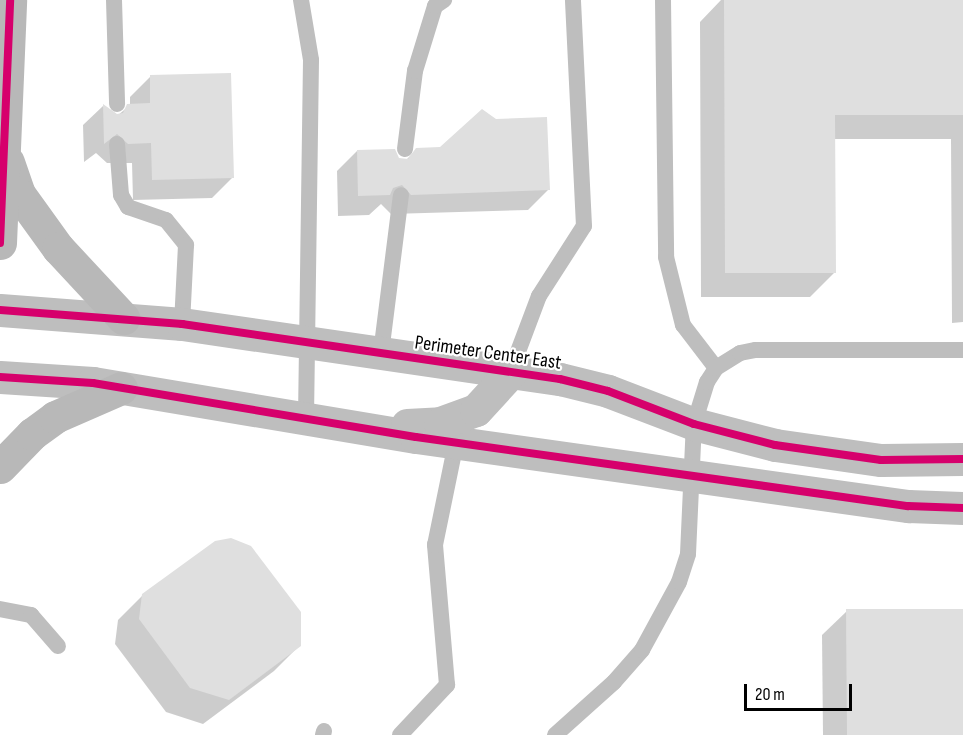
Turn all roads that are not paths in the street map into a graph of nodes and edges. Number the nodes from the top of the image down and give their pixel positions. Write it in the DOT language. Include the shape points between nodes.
graph roads {
  1 [pos="10,0"];
  2 [pos="114,0"];
  3 [pos="301,0"];
  4 [pos="444,0"];
  5 [pos="573,0"];
  6 [pos="663,0"];
  7 [pos="117,104"];
  8 [pos="117,144"];
  9 [pos="405,148"];
  10 [pos="4,151"];
  11 [pos="401,195"];
  12 [pos="0,243"];
  13 [pos="0,310"];
  14 [pos="123,318"];
  15 [pos="182,324"];
  16 [pos="309,342"];
  17 [pos="963,350"];
  18 [pos="381,354"];
  19 [pos="716,368"];
  20 [pos="510,373"];
  21 [pos="0,377"];
  22 [pos="122,388"];
  23 [pos="306,419"];
  24 [pos="694,424"];
  25 [pos="358,428"];
  26 [pos="456,443"];
  27 [pos="963,459"];
  28 [pos="0,467"];
  29 [pos="691,476"];
  30 [pos="963,480"];
  31 [pos="831,496"];
  32 [pos="963,508"];
  33 [pos="0,609"];
  34 [pos="58,646"];
  35 [pos="400,735"];
  36 [pos="555,735"];
  1 -- 10 [label="main road"];
  2 -- 7 [label="lane"];
  3 -- 16 [label="lane" via="311,60"];
  4 -- 9 [label="lane" via="435,6 415,71"];
  5 -- 20 [label="lane" via="584,226 539,296"];
  6 -- 19 [label="lane" via="666,257 683,325"];
  8 -- 15 [label="lane" via="121,195 128,207 166,220 186,245"];
  10 -- 12 [label="main road"];
  10 -- 14 [label="main road" via="19,194 69,261"];
  11 -- 18 [label="lane"];
  13 -- 14 [label="street, Perimeter Center East"];
  14 -- 15 [label="street, Perimeter Center East"];
  15 -- 16 [label="street, Perimeter Center East"];
  16 -- 18 [label="street, Perimeter Center East"];
  16 -- 23 [label="lane"];
  17 -- 19 [label="lane" via="756,351 733,356"];
  18 -- 20 [label="street, Perimeter Center East"];
  19 -- 24 [label="lane" via="707,382"];
  20 -- 24 [label="street, Perimeter Center East" via="608,391"];
  20 -- 25 [label="street" via="476,410 440,423"];
  21 -- 22 [label="street"];
  22 -- 23 [label="street"];
  22 -- 28 [label="main road" via="55,417"];
  23 -- 25 [label="street"];
  24 -- 27 [label="street, Perimeter Center East" via="827,453 916,462"];
  24 -- 29 [label="lane"];
  25 -- 26 [label="street"];
  26 -- 29 [label="street"];
  26 -- 35 [label="lane" via="435,545 447,685"];
  29 -- 31 [label="street"];
  29 -- 36 [label="lane" via="688,554 666,611 630,664"];
  30 -- 31 [label="street"];
  31 -- 32 [label="street"];
  33 -- 34 [label="lane" via="31,615"];
}
